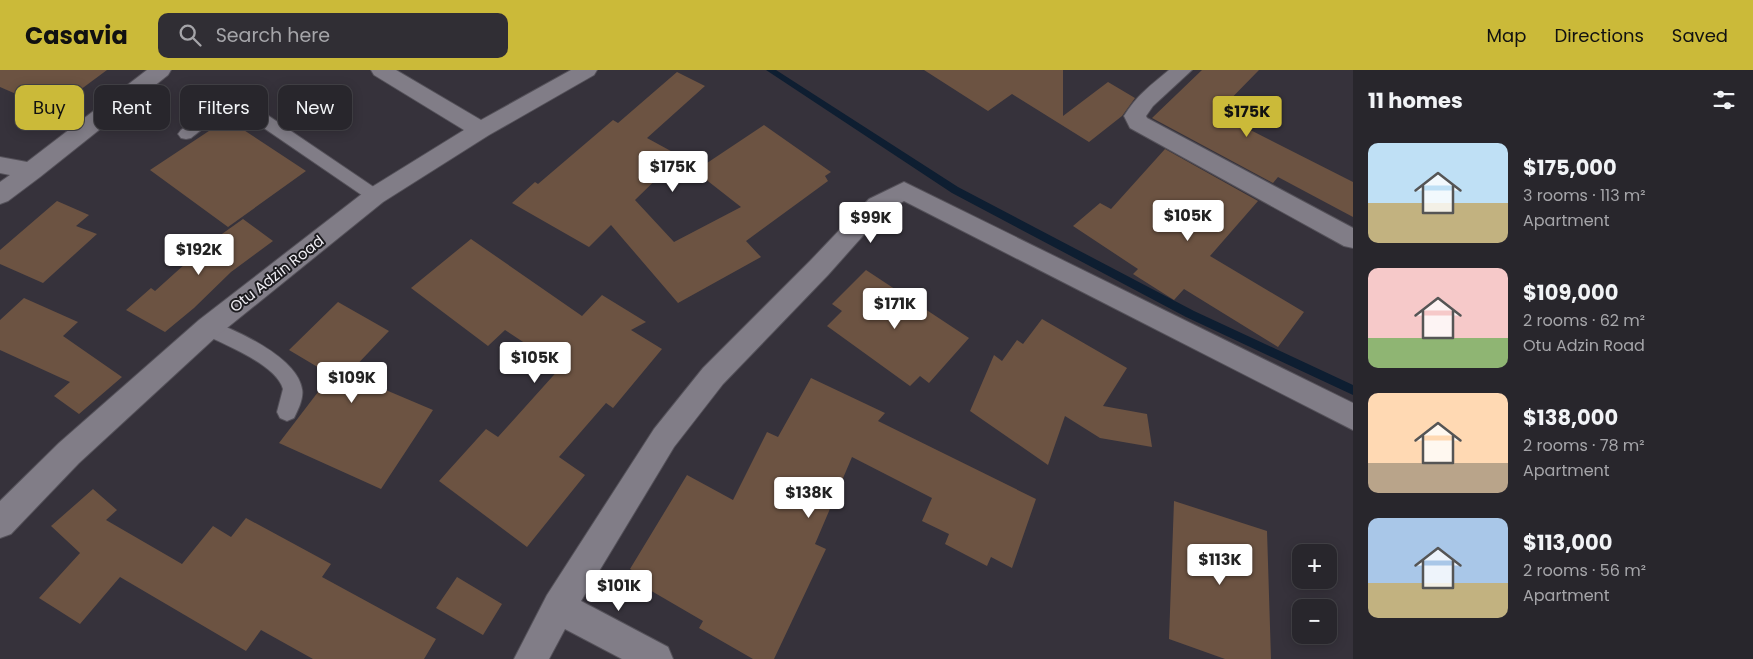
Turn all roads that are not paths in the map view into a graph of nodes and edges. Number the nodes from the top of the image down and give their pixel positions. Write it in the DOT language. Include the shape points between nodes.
graph roads {
  1 [pos="161,70"];
  2 [pos="381,70"];
  3 [pos="588,70"];
  4 [pos="1182,70"];
  5 [pos="482,130"];
  6 [pos="186,134"];
  7 [pos="0,165"];
  8 [pos="32,171"];
  9 [pos="0,195"];
  10 [pos="375,196"];
  11 [pos="1353,239"];
  12 [pos="208,328"];
  13 [pos="287,412"];
  14 [pos="1353,416"];
  15 [pos="0,523"];
  16 [pos="560,607"];
  17 [pos="531,659"];
  18 [pos="656,659"];
  1 -- 8 [label="street"];
  2 -- 5 [label="street"];
  3 -- 5 [label="street, Otu Adzin Road"];
  4 -- 11 [label="street" via="1145,102 1135,116 1138,123"];
  5 -- 10 [label="street, Otu Adzin Road"];
  6 -- 10 [label="lane" via="220,110 231,105 243,106"];
  7 -- 8 [label="street"];
  8 -- 9 [label="street"];
  10 -- 12 [label="street, Otu Adzin Road"];
  12 -- 13 [label="lane" via="272,362 288,375 294,389"];
  12 -- 15 [label="street, Otu Adzin Road" via="69,453"];
  14 -- 16 [label="street" via="904,191 878,205 713,376 664,438"];
  16 -- 17 [label="street"];
  16 -- 18 [label="street"];
}
